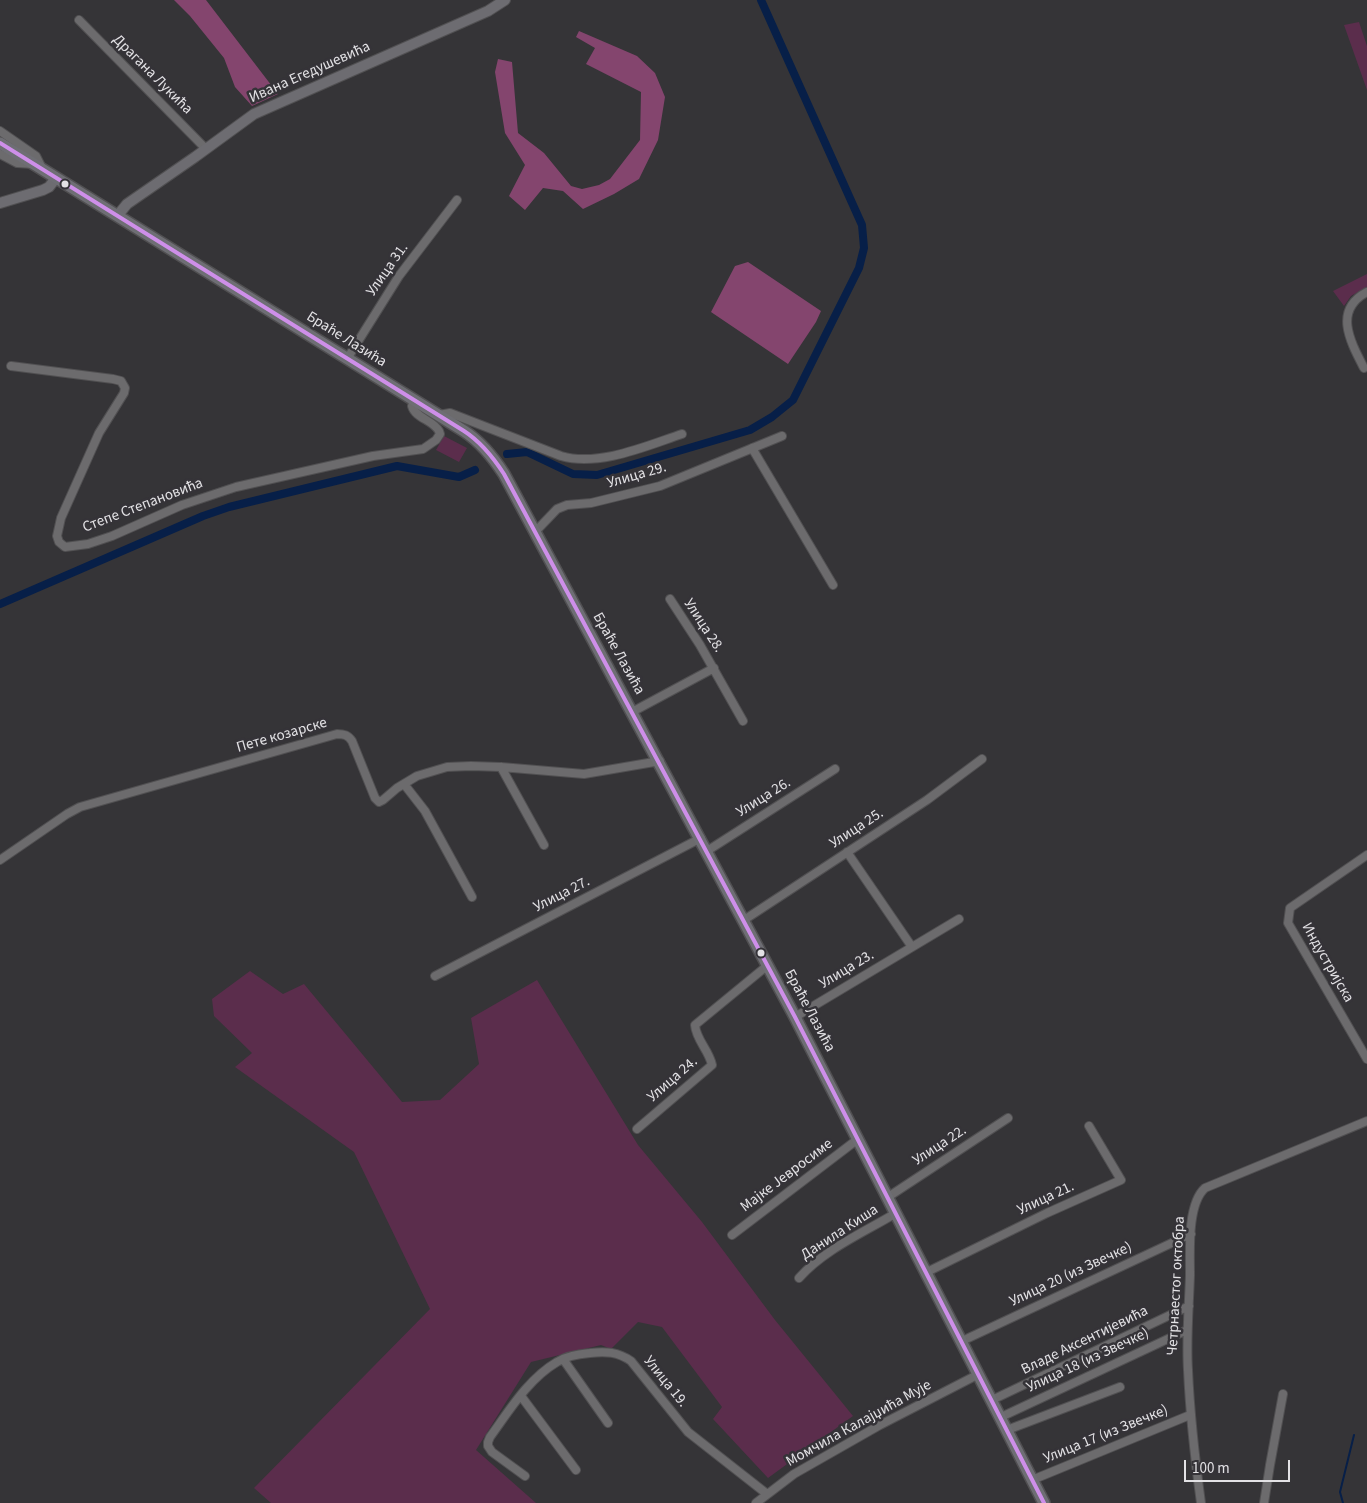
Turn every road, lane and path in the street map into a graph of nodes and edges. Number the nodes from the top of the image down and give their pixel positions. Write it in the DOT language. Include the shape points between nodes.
graph roads {
  1 [pos="505,0"];
  2 [pos="79,20"];
  3 [pos="0,130"];
  4 [pos="0,143"];
  5 [pos="206,149"];
  6 [pos="0,154"];
  7 [pos="38,167"];
  8 [pos="56,178"];
  9 [pos="457,200"];
  10 [pos="0,202"];
  11 [pos="118,215"];
  12 [pos="1367,292"];
  13 [pos="347,359"];
  14 [pos="11,366"];
  15 [pos="1364,368"];
  16 [pos="414,400"];
  17 [pos="439,415"];
  18 [pos="682,434"];
  19 [pos="782,436"];
  20 [pos="752,448"];
  21 [pos="535,532"];
  22 [pos="832,585"];
  23 [pos="670,599"];
  24 [pos="714,668"];
  25 [pos="632,712"];
  26 [pos="743,721"];
  27 [pos="982,759"];
  28 [pos="660,761"];
  29 [pos="501,767"];
  30 [pos="835,769"];
  31 [pos="404,784"];
  32 [pos="701,838"];
  33 [pos="544,845"];
  34 [pos="707,851"];
  35 [pos="847,852"];
  36 [pos="1367,855"];
  37 [pos="0,860"];
  38 [pos="472,897"];
  39 [pos="959,919"];
  40 [pos="744,920"];
  41 [pos="912,947"];
  42 [pos="768,965"];
  43 [pos="435,976"];
  44 [pos="795,1017"];
  45 [pos="1367,1060"];
  46 [pos="1008,1118"];
  47 [pos="1367,1121"];
  48 [pos="1089,1126"];
  49 [pos="637,1129"];
  50 [pos="858,1139"];
  51 [pos="888,1197"];
  52 [pos="896,1213"];
  53 [pos="1191,1234"];
  54 [pos="732,1235"];
  55 [pos="927,1272"];
  56 [pos="799,1278"];
  57 [pos="1189,1306"];
  58 [pos="1187,1330"];
  59 [pos="962,1341"];
  60 [pos="563,1359"];
  61 [pos="979,1374"];
  62 [pos="1120,1387"];
  63 [pos="1283,1394"];
  64 [pos="521,1396"];
  65 [pos="992,1400"];
  66 [pos="1190,1415"];
  67 [pos="1001,1417"];
  68 [pos="608,1423"];
  69 [pos="1007,1430"];
  70 [pos="576,1470"];
  71 [pos="525,1476"];
  72 [pos="1032,1480"];
  73 [pos="767,1494"];
  74 [pos="756,1503"];
  75 [pos="1044,1503"];
  76 [pos="1200,1503"];
  77 [pos="1264,1503"];
  1 -- 5 [label="main road, Ивана Егедушевића" via="488,11 266,107"];
  2 -- 5 [label="street, Драгана Лукића"];
  3 -- 7 [label="street, Браће Лазића" via="36,156"];
  4 -- 7 [label="main road, Браће Лазића"];
  5 -- 11 [label="main road, Ивана Егедушевића" via="127,204"];
  6 -- 7 [label="street, Браће Лазића" via="17,163"];
  7 -- 8 [label="main road, Браће Лазића"];
  8 -- 10 [label="main road" via="44,190"];
  8 -- 11 [label="main road, Браће Лазића"];
  9 -- 13 [label="street, Улица 31." via="399,276"];
  11 -- 13 [label="main road, Браће Лазића"];
  12 -- 15 [label="street" via="1357,297 1346,317 1352,345"];
  13 -- 16 [label="main road, Браће Лазића"];
  14 -- 16 [label="street, Степе Степановића" via="113,378 125,388 99,432 61,518 57,536 65,547 112,536 182,505 236,487 373,456 426,448 440,434 432,422 414,411"];
  16 -- 17 [label="main road, Браће Лазића"];
  17 -- 18 [label="street" via="450,413 576,459 605,457"];
  17 -- 21 [label="main road, Браће Лазића" via="472,436 489,452"];
  19 -- 20 [label="street, Улица 29."];
  20 -- 21 [label="street, Улица 29." via="660,486 608,500 567,505 557,510"];
  20 -- 22 [label="street"];
  21 -- 25 [label="main road, Браће Лазића"];
  23 -- 24 [label="street, Улица 28."];
  24 -- 25 [label="street, Улица 28."];
  24 -- 26 [label="street, Улица 28."];
  25 -- 28 [label="main road, Браће Лазића"];
  27 -- 35 [label="street, Улица 25." via="927,800"];
  28 -- 29 [label="street, Пете козарске" via="584,774"];
  28 -- 32 [label="main road, Браће Лазића"];
  29 -- 31 [label="street, Пете козарске" via="447,767 417,776"];
  29 -- 33 [label="street"];
  30 -- 34 [label="street, Улица 26."];
  31 -- 37 [label="street, Пете козарске" via="377,801 352,741 349,736 337,734 80,807"];
  31 -- 38 [label="street" via="425,811"];
  32 -- 34 [label="main road, Браће Лазића"];
  32 -- 43 [label="street, Улица 27."];
  34 -- 40 [label="main road, Браће Лазића"];
  35 -- 40 [label="street, Улица 25."];
  35 -- 41 [label="street"];
  36 -- 45 [label="street, Индустријска" via="1290,908 1288,923"];
  39 -- 41 [label="street, Улица 23."];
  40 -- 42 [label="main road, Браће Лазића"];
  41 -- 44 [label="street, Улица 23."];
  42 -- 44 [label="main road, Браће Лазића"];
  42 -- 49 [label="street, Улица 24." via="695,1025 712,1065"];
  44 -- 50 [label="main road, Браће Лазића"];
  46 -- 51 [label="street, Улица 22."];
  47 -- 53 [label="street, Четрнаестог октобра" via="1205,1188 1196,1201"];
  48 -- 55 [label="street, Улица 21." via="1121,1180"];
  50 -- 51 [label="main road, Браће Лазића"];
  50 -- 54 [label="street, Мајке Јевросиме"];
  51 -- 52 [label="main road, Браће Лазића"];
  52 -- 55 [label="main road, Браће Лазића"];
  52 -- 56 [label="street, Данила Киша" via="825,1255"];
  53 -- 57 [label="street, Четрнаестог октобра"];
  53 -- 59 [label="street, Улица 20 (из Звечке)"];
  55 -- 59 [label="main road, Браће Лазића"];
  57 -- 58 [label="street, Четрнаестог октобра"];
  57 -- 65 [label="street, Владе Аксентијевића"];
  58 -- 66 [label="street, Четрнаестог октобра"];
  58 -- 67 [label="street, Улица 18 (из Звечке)"];
  59 -- 61 [label="main road, Браће Лазића"];
  60 -- 64 [label="street, Улица 19."];
  60 -- 68 [label="street"];
  60 -- 73 [label="street, Улица 19." via="606,1352 631,1361 688,1432"];
  61 -- 65 [label="main road, Браће Лазића"];
  61 -- 73 [label="street, Момчила Калајџића Мује" via="880,1425 794,1474"];
  62 -- 69 [label="street"];
  63 -- 77 [label="street"];
  64 -- 70 [label="street"];
  64 -- 71 [label="street, Улица 19." via="488,1446"];
  65 -- 67 [label="main road, Браће Лазића"];
  66 -- 72 [label="street, Улица 17 (из Звечке)"];
  66 -- 76 [label="street, Четрнаестог октобра"];
  67 -- 69 [label="main road, Браће Лазића"];
  69 -- 72 [label="main road, Браће Лазића"];
  72 -- 75 [label="main road, Браће Лазића"];
  73 -- 74 [label="street, Момчила Калајџића Мује"];
}
